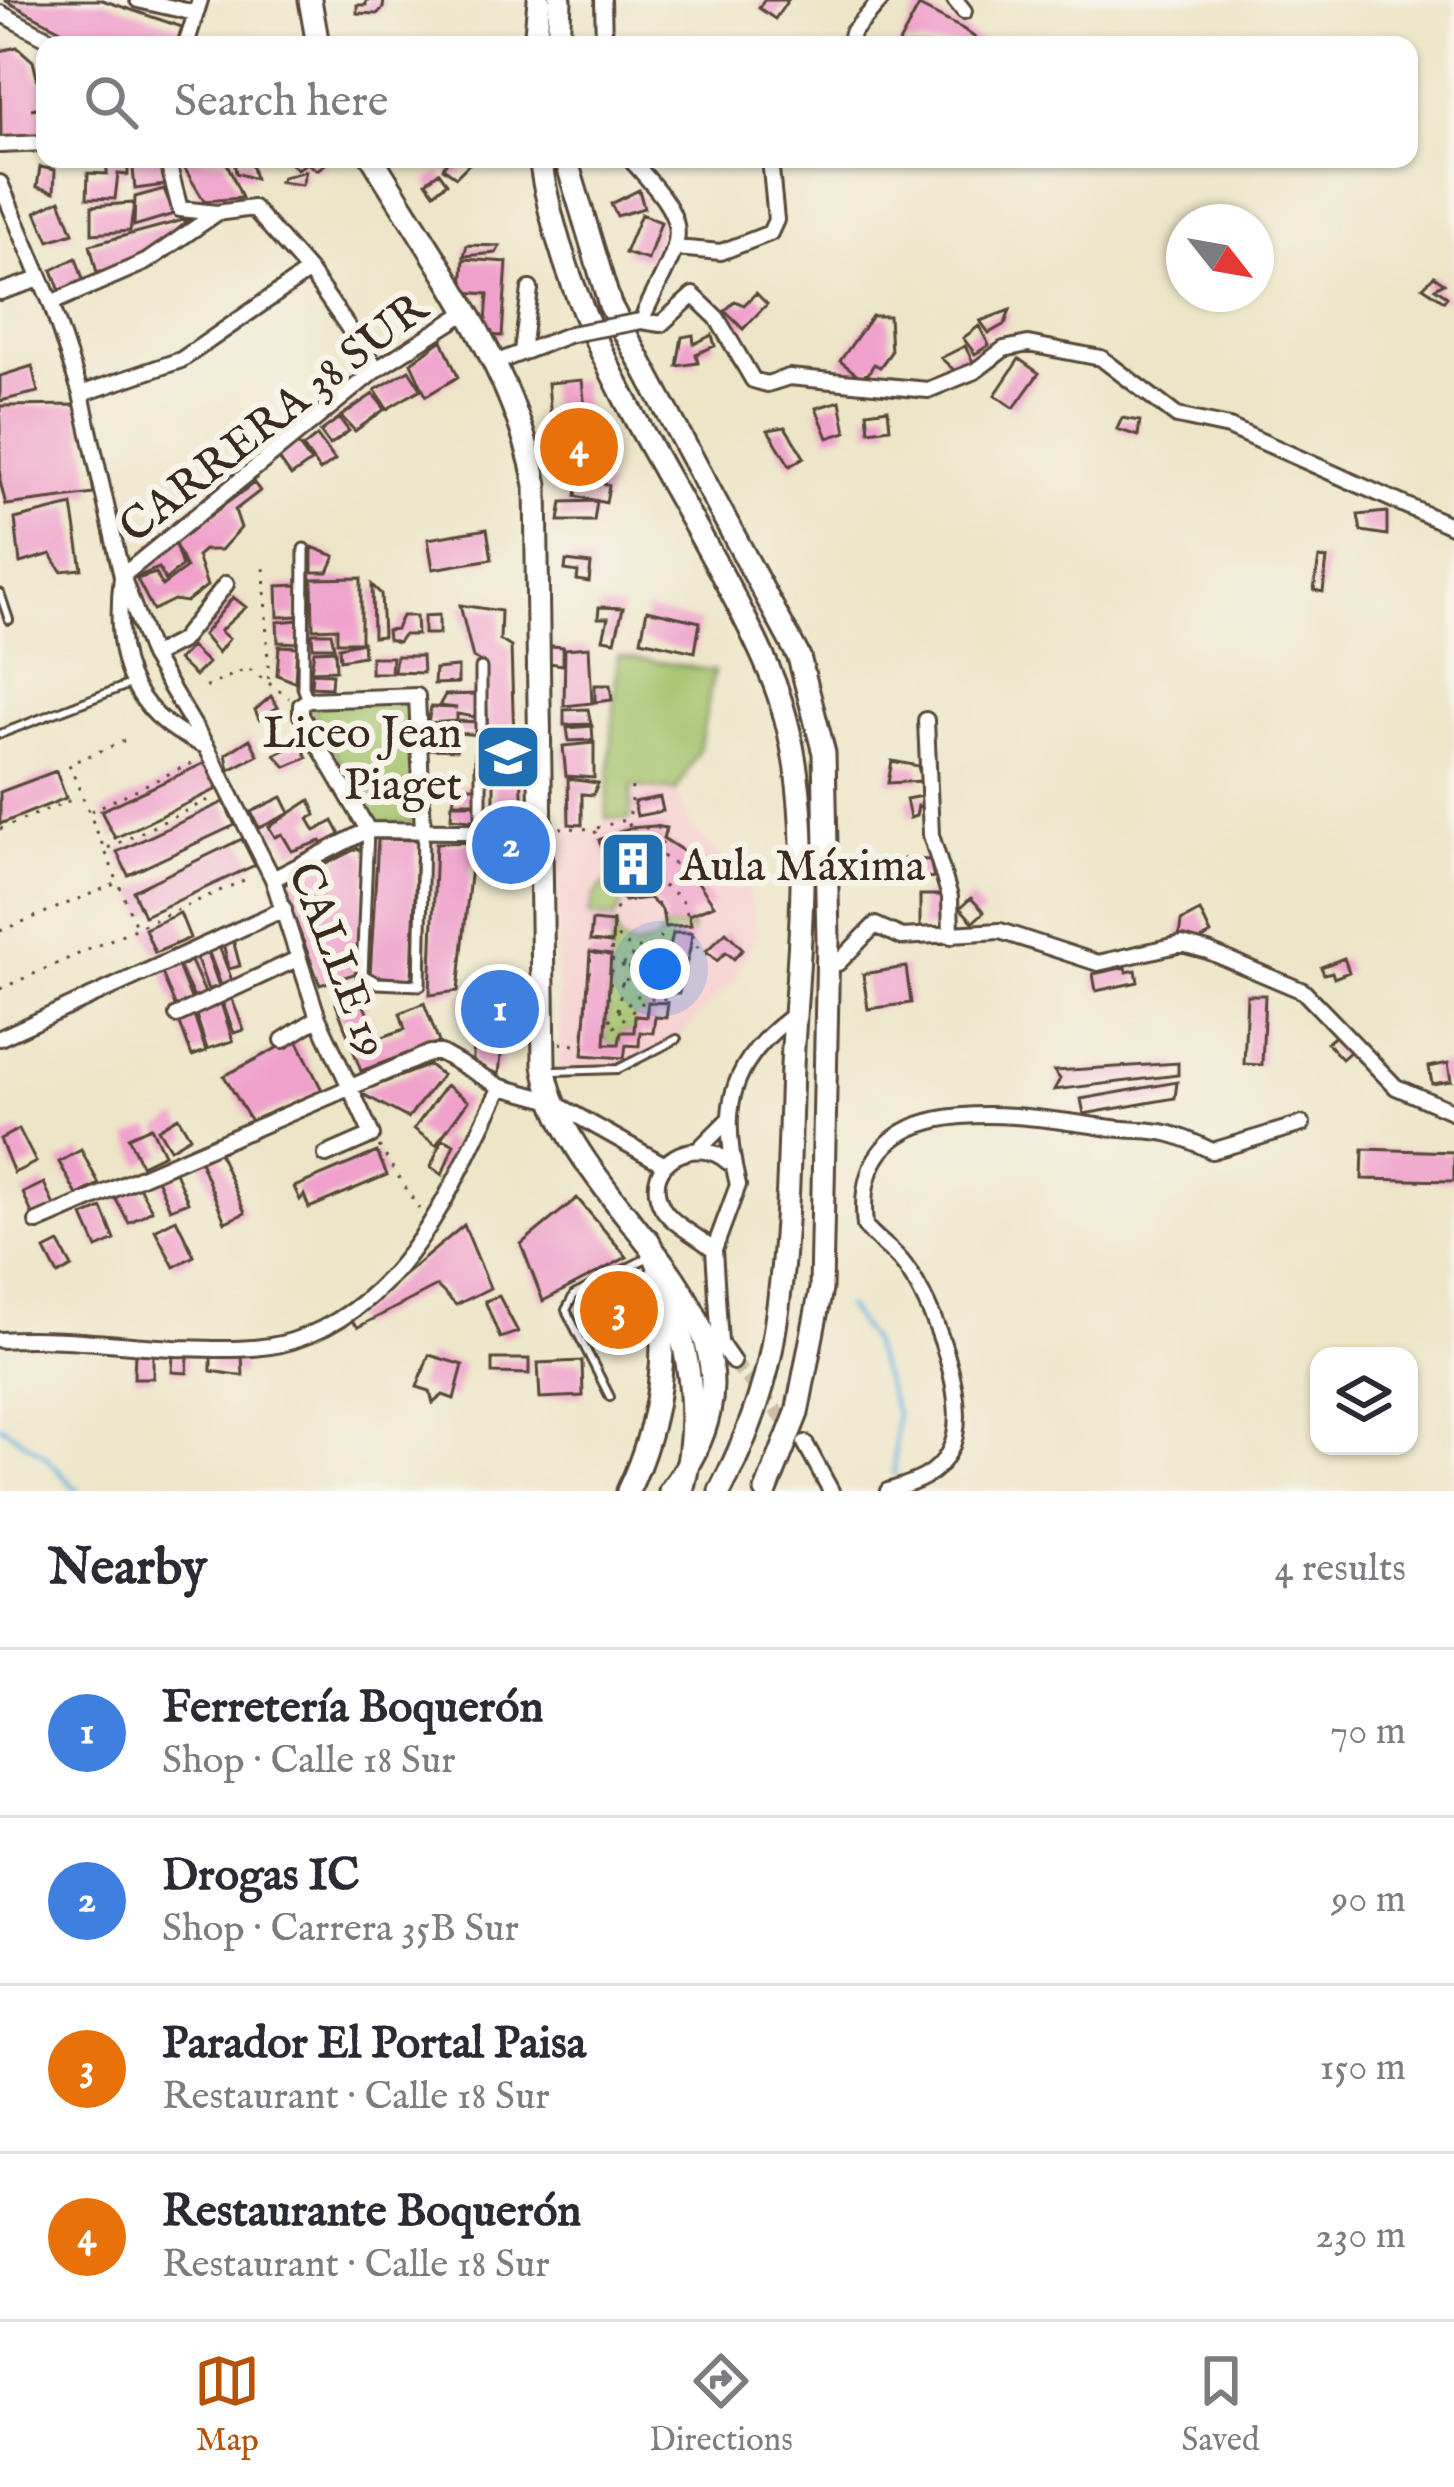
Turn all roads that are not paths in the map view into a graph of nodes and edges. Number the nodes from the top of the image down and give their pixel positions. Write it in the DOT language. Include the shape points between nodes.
graph roads {
  1 [pos="138,0"];
  2 [pos="310,0"];
  3 [pos="539,0"];
  4 [pos="560,0"];
  5 [pos="603,0"];
  6 [pos="881,0"];
  7 [pos="197,6"];
  8 [pos="0,13"];
  9 [pos="43,36"];
  10 [pos="189,36"];
  11 [pos="316,36"];
  12 [pos="536,36"];
  13 [pos="558,36"];
  14 [pos="604,36"];
  15 [pos="851,36"];
  16 [pos="36,143"];
  17 [pos="0,145"];
  18 [pos="169,168"];
  19 [pos="378,168"];
  20 [pos="542,168"];
  21 [pos="569,168"];
  22 [pos="638,168"];
  23 [pos="771,168"];
  24 [pos="0,183"];
  25 [pos="217,213"];
  26 [pos="676,248"];
  27 [pos="309,271"];
  28 [pos="40,278"];
  29 [pos="530,289"];
  30 [pos="0,292"];
  31 [pos="51,302"];
  32 [pos="465,313"];
  33 [pos="641,322"];
  34 [pos="522,351"];
  35 [pos="493,364"];
  36 [pos="377,370"];
  37 [pos="81,394"];
  38 [pos="1454,527"];
  39 [pos="304,549"];
  40 [pos="122,576"];
  41 [pos="226,584"];
  42 [pos="0,593"];
  43 [pos="9,620"];
  44 [pos="152,656"];
  45 [pos="481,668"];
  46 [pos="133,683"];
  47 [pos="305,702"];
  48 [pos="926,720"];
  49 [pos="0,734"];
  50 [pos="202,753"];
  51 [pos="368,830"];
  52 [pos="548,830"];
  53 [pos="423,831"];
  54 [pos="481,832"];
  55 [pos="273,880"];
  56 [pos="951,908"];
  57 [pos="284,909"];
  58 [pos="973,933"];
  59 [pos="951,936"];
  60 [pos="297,958"];
  61 [pos="838,963"];
  62 [pos="177,1016"];
  63 [pos="318,1018"];
  64 [pos="787,1020"];
  65 [pos="0,1038"];
  66 [pos="676,1039"];
  67 [pos="284,1040"];
  68 [pos="545,1072"];
  69 [pos="349,1085"];
  70 [pos="502,1087"];
  71 [pos="549,1100"];
  72 [pos="1454,1112"];
  73 [pos="728,1120"];
  74 [pos="1302,1124"];
  75 [pos="700,1148"];
  76 [pos="326,1155"];
  77 [pos="728,1162"];
  78 [pos="665,1165"];
  79 [pos="723,1219"];
  80 [pos="37,1222"];
  81 [pos="691,1228"];
  82 [pos="650,1248"];
  83 [pos="714,1250"];
  84 [pos="692,1302"];
  85 [pos="0,1340"];
  86 [pos="720,1342"];
  87 [pos="733,1362"];
  88 [pos="610,1397"];
  89 [pos="806,1443"];
  90 [pos="691,1457"];
  91 [pos="628,1491"];
  92 [pos="670,1491"];
  93 [pos="682,1491"];
  94 [pos="720,1491"];
  95 [pos="766,1491"];
  96 [pos="832,1491"];
  97 [pos="888,1491"];
  1 -- 7 [label="street"];
  2 -- 11 [label="main road"];
  3 -- 12 [label="main road"];
  4 -- 13 [label="main road"];
  5 -- 14 [label="street"];
  6 -- 15 [label="street"];
  7 -- 10 [label="street"];
  8 -- 9 [label="street"];
  16 -- 17 [label="street"];
  18 -- 25 [label="street" via="180,209"];
  19 -- 32 [label="main road"];
  20 -- 94 [label="main road" via="568,274 612,380 769,670 791,737 798,928 781,1276 755,1411"];
  21 -- 95 [label="main road" via="610,305 799,657 824,753 821,1289 797,1413"];
  22 -- 26 [label="street" via="674,206"];
  23 -- 26 [label="street" via="770,233 721,252"];
  24 -- 28 [label="street, CALLE 19"];
  25 -- 27 [label="street" via="260,212"];
  25 -- 31 [label="street" via="146,262"];
  26 -- 33 [label="street"];
  27 -- 36 [label="street"];
  27 -- 37 [label="street" via="181,360"];
  28 -- 30 [label="street"];
  28 -- 31 [label="street, CALLE 19"];
  29 -- 34 [label="street"];
  31 -- 37 [label="street, CALLE 19"];
  32 -- 35 [label="main road"];
  32 -- 36 [label="street, CARRERA 38 SUR"];
  33 -- 34 [label="street, bridge"];
  33 -- 38 [label="street" via="661,324 693,296 717,318 744,370 767,384 789,377 928,390 1028,344 1101,358 1177,416 1229,427"];
  34 -- 35 [label="street"];
  35 -- 52 [label="main road" via="530,450 536,485"];
  36 -- 40 [label="street, CARRERA 38 SUR"];
  37 -- 40 [label="street, CALLE 19"];
  39 -- 47 [label="street"];
  40 -- 44 [label="street, CALLE 19"];
  40 -- 46 [label="street, CALLE 19" via="116,625"];
  41 -- 44 [label="street" via="181,641"];
  42 -- 43 [label="lane"];
  44 -- 50 [label="street, CALLE 19"];
  45 -- 54 [label="street"];
  46 -- 49 [label="lane"];
  46 -- 50 [label="street, CALLE 19"];
  47 -- 51 [label="street" via="301,715"];
  47 -- 53 [label="street" via="417,696"];
  48 -- 56 [label="street" via="932,835"];
  50 -- 55 [label="street, CALLE 19"];
  51 -- 53 [label="street"];
  51 -- 53 [label="street" via="362,975 420,985"];
  51 -- 55 [label="street"];
  52 -- 54 [label="street"];
  52 -- 68 [label="main road"];
  53 -- 54 [label="street"];
  55 -- 57 [label="street, CALLE 19"];
  56 -- 58 [label="street"];
  56 -- 59 [label="street"];
  57 -- 60 [label="street, CALLE 19"];
  57 -- 65 [label="street"];
  58 -- 59 [label="street"];
  58 -- 72 [label="street" via="1000,931 1098,963 1182,944 1208,952 1303,991 1396,1087"];
  59 -- 61 [label="street" via="902,938 874,925"];
  60 -- 62 [label="street"];
  60 -- 63 [label="street, CALLE 19"];
  63 -- 67 [label="street"];
  63 -- 69 [label="street, CALLE 19"];
  64 -- 73 [label="street" via="746,1063"];
  66 -- 68 [label="lane" via="618,1069"];
  68 -- 71 [label="main road"];
  69 -- 70 [label="street" via="441,1053"];
  69 -- 76 [label="street, CALLE 19" via="372,1135"];
  69 -- 80 [label="street"];
  70 -- 71 [label="street"];
  70 -- 85 [label="street" via="430,1227 370,1298 292,1341 180,1348"];
  71 -- 78 [label="street"];
  71 -- 82 [label="main road" via="573,1146"];
  73 -- 75 [label="street"];
  73 -- 77 [label="street"];
  74 -- 97 [label="street" via="1212,1150 1160,1127 949,1115 886,1145 865,1186 866,1226 904,1263 935,1312 957,1416 951,1450 926,1479"];
  75 -- 77 [label="street"];
  75 -- 78 [label="street"];
  77 -- 79 [label="street" via="738,1185"];
  78 -- 81 [label="street" via="661,1204"];
  79 -- 81 [label="street"];
  79 -- 83 [label="street"];
  81 -- 83 [label="street"];
  82 -- 84 [label="main road"];
  82 -- 88 [label="lane" via="574,1295 566,1310"];
  82 -- 90 [label="main road" via="689,1367"];
  82 -- 91 [label="main road" via="663,1343 660,1387"];
  83 -- 86 [label="street"];
  84 -- 86 [label="street"];
  84 -- 90 [label="main road" via="708,1379"];
  86 -- 87 [label="street"];
  89 -- 96 [label="street"];
  90 -- 92 [label="main road"];
  90 -- 93 [label="main road"];
}
